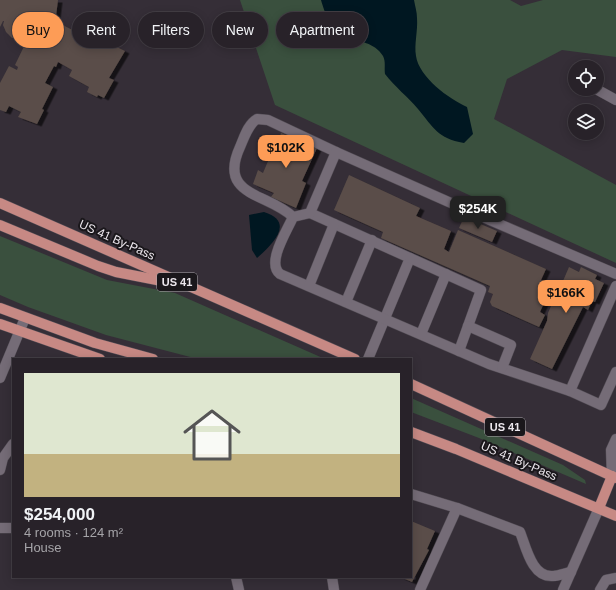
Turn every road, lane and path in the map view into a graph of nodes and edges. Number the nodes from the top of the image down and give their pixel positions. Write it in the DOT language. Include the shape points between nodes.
graph roads {
  1 [pos="604,93"];
  2 [pos="616,100"];
  3 [pos="336,152"];
  4 [pos="0,203"];
  5 [pos="310,213"];
  6 [pos="293,217"];
  7 [pos="334,224"];
  8 [pos="0,226"];
  9 [pos="372,240"];
  10 [pos="410,258"];
  11 [pos="446,274"];
  12 [pos="616,274"];
  13 [pos="185,285"];
  14 [pos="308,286"];
  15 [pos="616,286"];
  16 [pos="346,302"];
  17 [pos="0,308"];
  18 [pos="25,318"];
  19 [pos="385,319"];
  20 [pos="0,324"];
  21 [pos="468,326"];
  22 [pos="19,331"];
  23 [pos="422,334"];
  24 [pos="459,351"];
  25 [pos="97,358"];
  26 [pos="150,358"];
  27 [pos="353,358"];
  28 [pos="368,358"];
  29 [pos="502,368"];
  30 [pos="616,372"];
  31 [pos="0,378"];
  32 [pos="412,384"];
  33 [pos="570,391"];
  34 [pos="412,432"];
  35 [pos="616,439"];
  36 [pos="12,445"];
  37 [pos="0,470"];
  38 [pos="615,476"];
  39 [pos="412,494"];
  40 [pos="457,508"];
  41 [pos="599,508"];
  42 [pos="616,516"];
  43 [pos="0,528"];
  44 [pos="12,528"];
  45 [pos="571,572"];
  46 [pos="236,578"];
  47 [pos="332,578"];
  48 [pos="616,578"];
  49 [pos="602,586"];
  50 [pos="239,590"];
  51 [pos="334,590"];
  52 [pos="420,590"];
  53 [pos="563,590"];
  1 -- 2 [label="street"];
  3 -- 5 [label="street"];
  3 -- 6 [label="street" via="268,120 258,119 250,124 235,160 237,182 244,190 285,209"];
  3 -- 12 [label="street"];
  4 -- 13 [label="main road, US 41 By-Pass / US 41"];
  5 -- 6 [label="street"];
  5 -- 7 [label="street"];
  6 -- 14 [label="street" via="276,255 274,266 280,274"];
  7 -- 9 [label="street"];
  7 -- 14 [label="street"];
  8 -- 13 [label="main road" via="116,272"];
  9 -- 10 [label="street"];
  9 -- 16 [label="street"];
  10 -- 11 [label="street"];
  10 -- 19 [label="street"];
  11 -- 21 [label="street" via="481,290"];
  11 -- 23 [label="street"];
  13 -- 27 [label="main road, US 41 By-Pass / US 41"];
  14 -- 16 [label="street"];
  15 -- 33 [label="street"];
  16 -- 19 [label="street"];
  17 -- 18 [label="main road"];
  18 -- 22 [label="street"];
  18 -- 26 [label="main road"];
  19 -- 23 [label="street"];
  19 -- 28 [label="street"];
  20 -- 22 [label="main road"];
  21 -- 24 [label="street"];
  21 -- 29 [label="street" via="510,345"];
  22 -- 25 [label="main road"];
  22 -- 31 [label="street"];
  23 -- 24 [label="street"];
  24 -- 29 [label="street"];
  29 -- 33 [label="street"];
  30 -- 33 [label="street" via="601,405"];
  32 -- 38 [label="main road, US 41 By-Pass / US 41"];
  34 -- 41 [label="main road, US 41 By-Pass"];
  35 -- 38 [label="street" via="611,450"];
  36 -- 37 [label="street" via="3,458"];
  38 -- 41 [label="main road"];
  39 -- 40 [label="street"];
  40 -- 45 [label="street" via="520,532 536,571 553,576"];
  40 -- 52 [label="street"];
  41 -- 42 [label="main road, US 41 By-Pass"];
  41 -- 45 [label="street"];
  43 -- 44 [label="street"];
  45 -- 53 [label="street"];
  46 -- 50 [label="street"];
  47 -- 51 [label="street"];
  48 -- 49 [label="street" via="610,578"];
}
